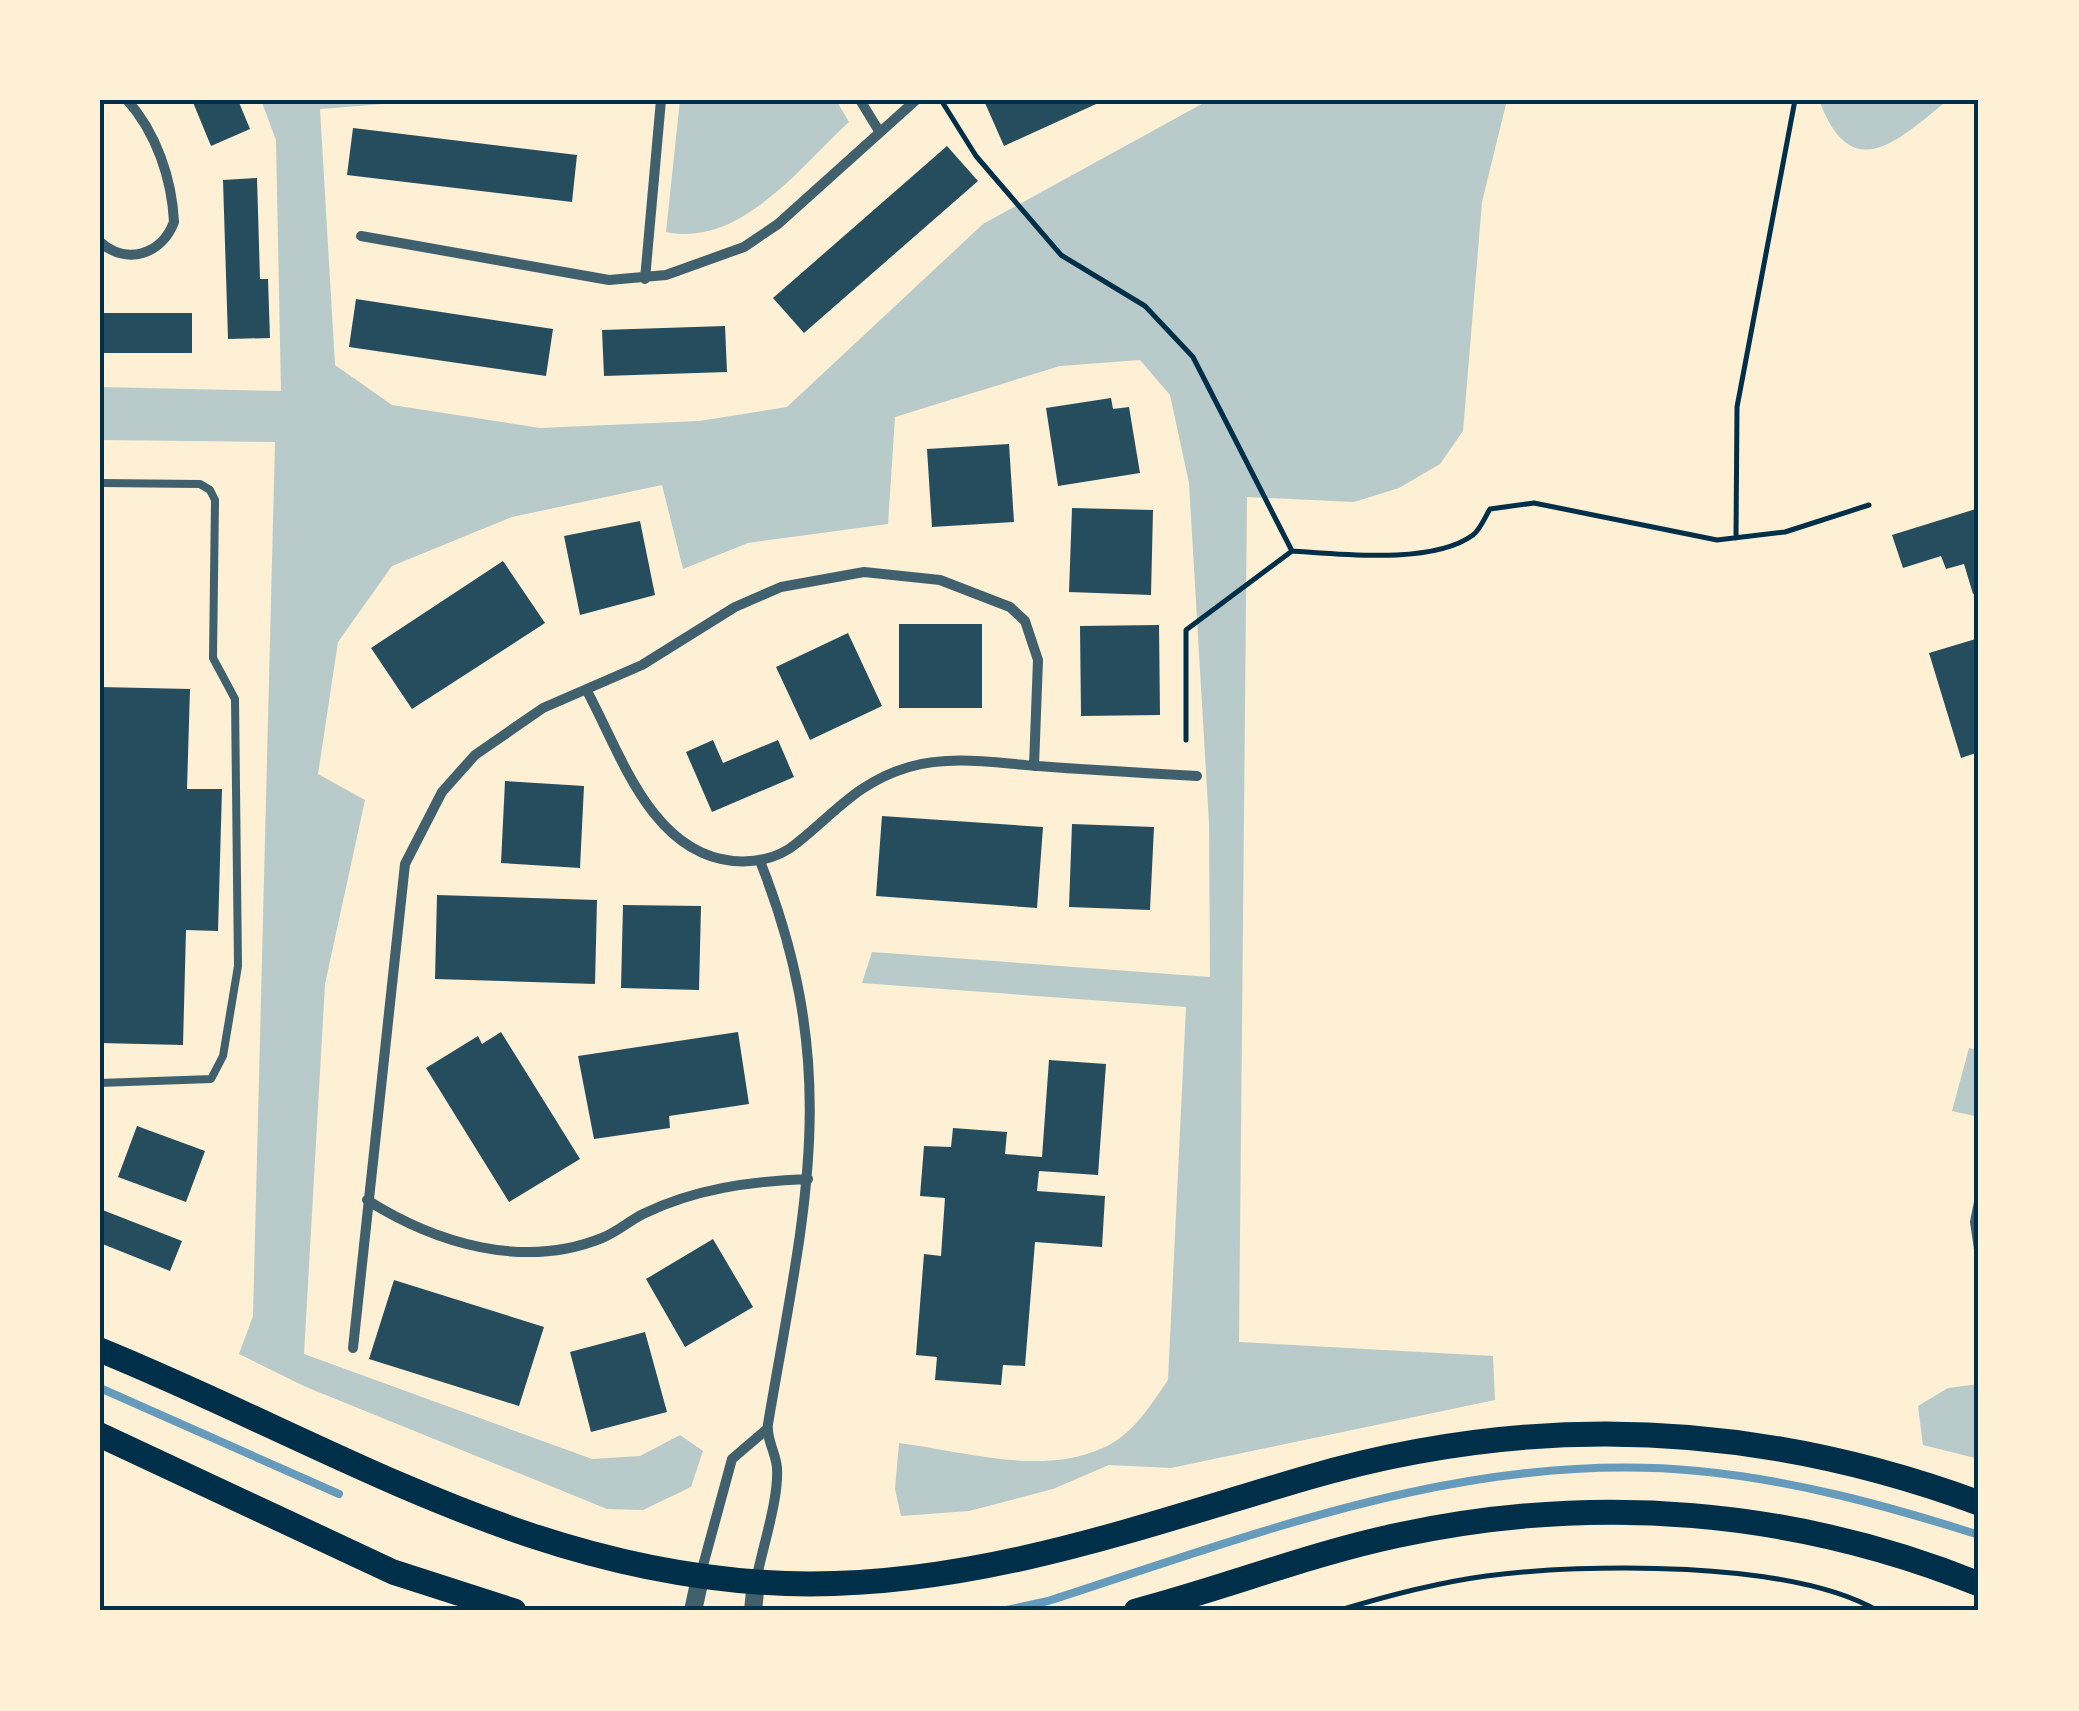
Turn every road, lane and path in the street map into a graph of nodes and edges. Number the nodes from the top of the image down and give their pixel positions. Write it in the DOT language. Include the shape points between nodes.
graph roads {
  1 [pos="126,100"];
  2 [pos="661,100"];
  3 [pos="860,100"];
  4 [pos="916,100"];
  5 [pos="941,100"];
  6 [pos="1795,100"];
  7 [pos="878,131"];
  8 [pos="361,236"];
  9 [pos="100,242"];
  10 [pos="645,278"];
  11 [pos="100,484"];
  12 [pos="1869,505"];
  13 [pos="1736,538"];
  14 [pos="1292,550"];
  15 [pos="587,690"];
  16 [pos="1186,740"];
  17 [pos="1034,766"];
  18 [pos="1198,776"];
  19 [pos="760,861"];
  20 [pos="100,1083"];
  21 [pos="808,1179"];
  22 [pos="1979,1197"];
  23 [pos="367,1200"];
  24 [pos="1979,1256"];
  25 [pos="353,1348"];
  26 [pos="100,1350"];
  27 [pos="767,1429"];
  28 [pos="100,1435"];
  29 [pos="1979,1502"];
  30 [pos="700,1574"];
  31 [pos="756,1581"];
  32 [pos="1979,1584"];
  33 [pos="514,1611"];
  34 [pos="693,1611"];
  35 [pos="753,1611"];
  36 [pos="1136,1611"];
  37 [pos="1337,1611"];
  38 [pos="1878,1611"];
  1 -- 9 [label="street" via="165,169 174,222 168,237 144,254 121,254"];
  2 -- 10 [label="street"];
  3 -- 7 [label="street"];
  4 -- 7 [label="street"];
  5 -- 14 [label="path" via="976,156 1061,256 1146,306 1193,358"];
  6 -- 13 [label="path" via="1737,407"];
  7 -- 10 [label="street" via="744,247"];
  8 -- 10 [label="street" via="608,280"];
  11 -- 20 [label="lane" via="200,484 214,500 213,658 235,699 238,966 223,1056 211,1079"];
  12 -- 13 [label="path" via="1785,532"];
  13 -- 14 [label="path" via="1717,540 1534,503 1490,509 1475,534 1438,550"];
  14 -- 16 [label="path" via="1186,630"];
  15 -- 17 [label="street" via="781,587 830,576 906,574 980,592 1025,621 1038,660"];
  15 -- 19 [label="street" via="656,819 675,838 724,860"];
  15 -- 23 [label="street" via="543,708 475,754 442,792 404,864"];
  17 -- 18 [label="street"];
  17 -- 19 [label="street" via="942,760 907,768 873,781 836,805 797,844"];
  19 -- 21 [label="street" via="804,1006 811,1066"];
  21 -- 23 [label="street" via="724,1187 643,1214 602,1238 524,1251 444,1240"];
  21 -- 27 [label="street"];
  22 -- 24 [label="lane"];
  23 -- 25 [label="street"];
  26 -- 30 [label="main road" via="469,1516 602,1558"];
  27 -- 30 [label="street" via="732,1459"];
  27 -- 31 [label="street" via="777,1469"];
  28 -- 33 [label="main road" via="392,1572"];
  29 -- 31 [label="main road" via="1777,1445 1684,1434 1553,1434 1373,1460 1140,1531 950,1575"];
  30 -- 31 [label="main road"];
  30 -- 34 [label="street"];
  31 -- 35 [label="street"];
  32 -- 36 [label="main road" via="1792,1528 1715,1516 1560,1512 1399,1534"];
  37 -- 38 [label="path" via="1460,1580 1597,1570 1766,1579 1830,1592"];
}
